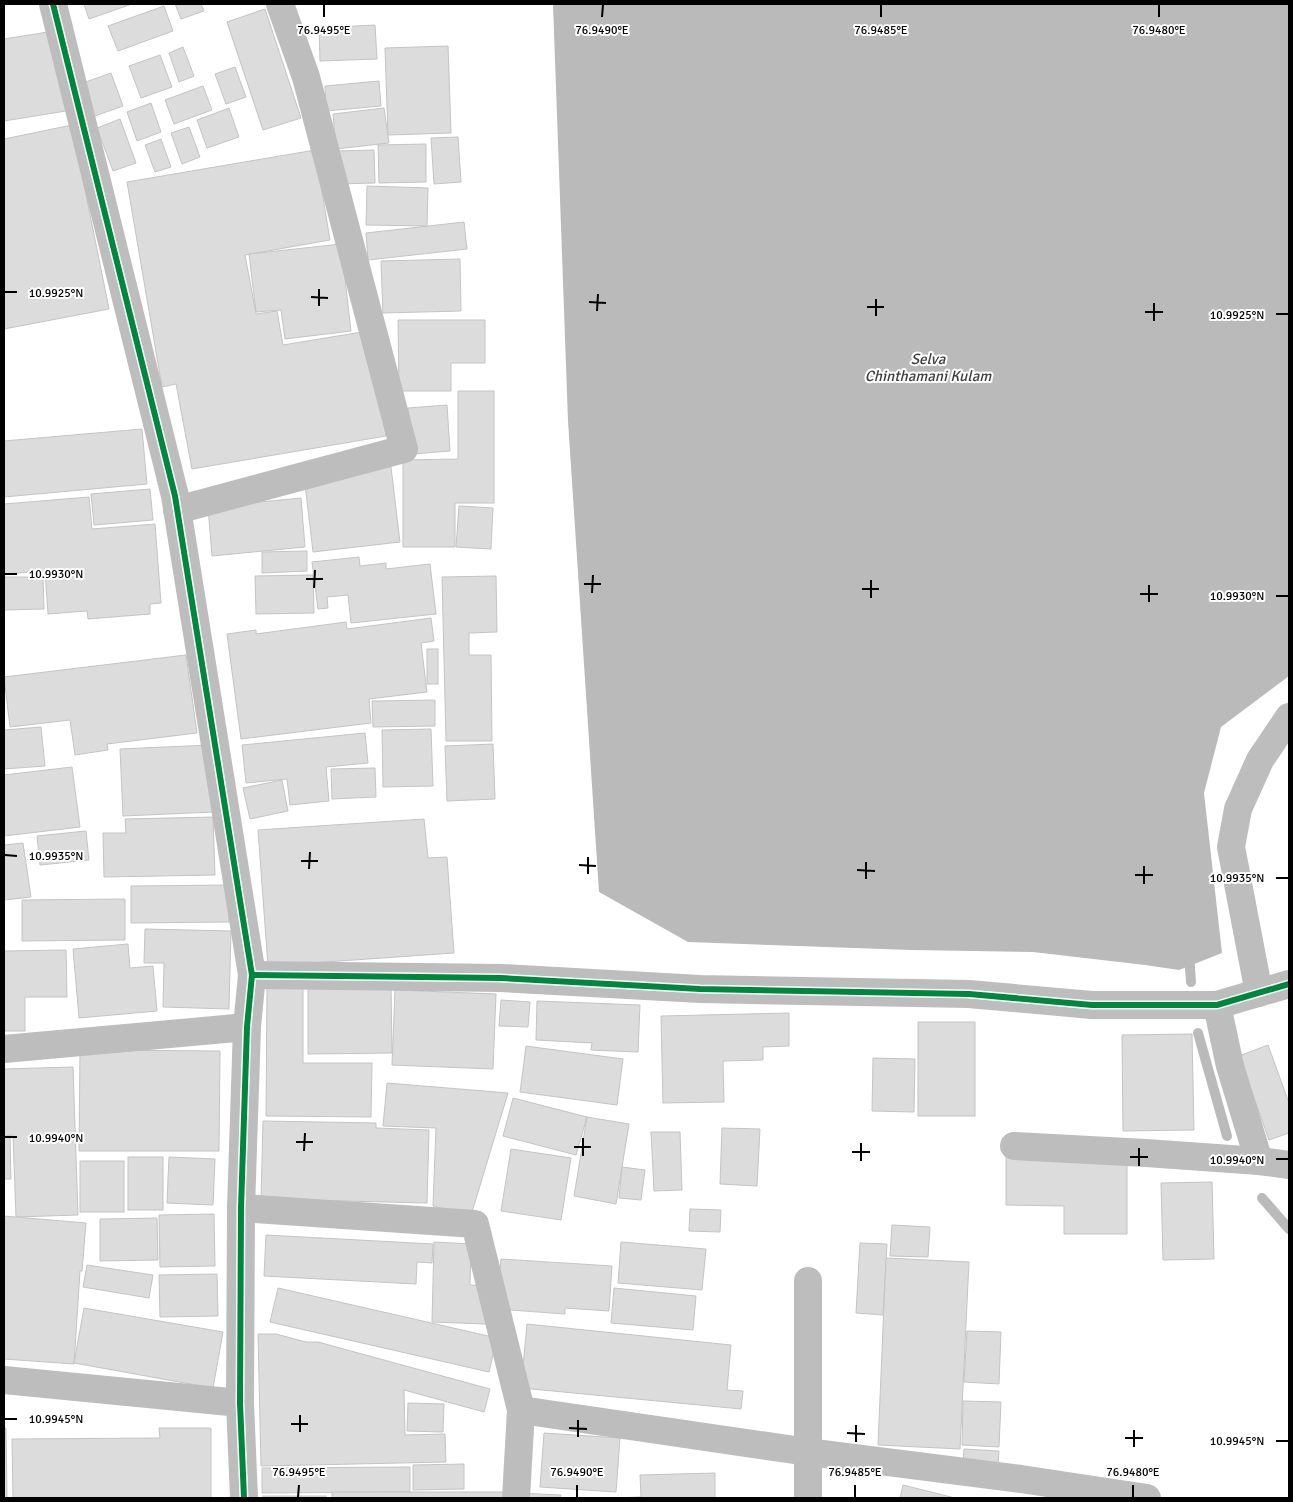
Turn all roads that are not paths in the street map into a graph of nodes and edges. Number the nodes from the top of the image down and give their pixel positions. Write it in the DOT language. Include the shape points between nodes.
graph roads {
  1 [pos="53,4"];
  2 [pos="280,4"];
  3 [pos="177,510"];
  4 [pos="1289,717"];
  5 [pos="252,975"];
  6 [pos="1289,984"];
  7 [pos="1259,993"];
  8 [pos="1217,1005"];
  9 [pos="247,1027"];
  10 [pos="4,1049"];
  11 [pos="1014,1146"];
  12 [pos="1259,1161"];
  13 [pos="1289,1164"];
  14 [pos="241,1208"];
  15 [pos="808,1280"];
  16 [pos="4,1380"];
  17 [pos="240,1403"];
  18 [pos="521,1410"];
  19 [pos="808,1452"];
  20 [pos="244,1498"];
  21 [pos="516,1498"];
  22 [pos="808,1498"];
  23 [pos="1147,1498"];
  1 -- 3 [label="street"];
  2 -- 3 [label="street" via="306,76 404,449"];
  3 -- 5 [label="street"];
  4 -- 7 [label="street" via="1260,760 1238,809 1231,848"];
  5 -- 8 [label="street" via="500,978 700,989 969,994 1092,1005"];
  5 -- 9 [label="street"];
  6 -- 7 [label="street"];
  7 -- 8 [label="street"];
  8 -- 12 [label="street" via="1230,1066"];
  9 -- 10 [label="street"];
  9 -- 14 [label="street"];
  11 -- 12 [label="street"];
  12 -- 13 [label="street"];
  14 -- 17 [label="street"];
  14 -- 18 [label="street" via="474,1224"];
  15 -- 19 [label="street"];
  16 -- 17 [label="street"];
  17 -- 20 [label="street"];
  18 -- 19 [label="street"];
  18 -- 21 [label="street"];
  19 -- 22 [label="street"];
  19 -- 23 [label="street"];
}
